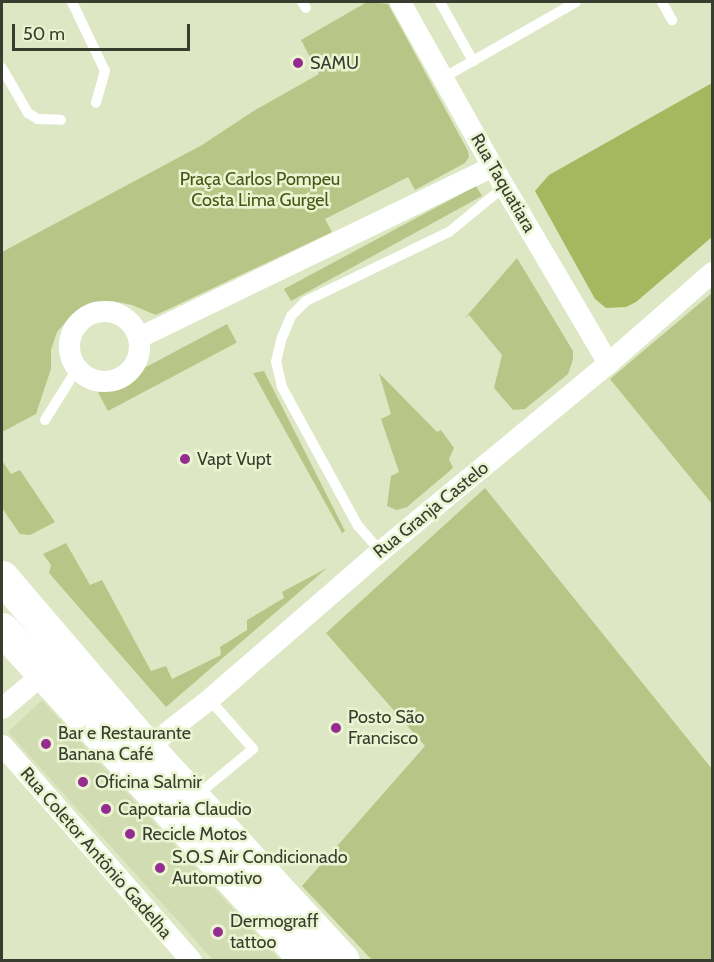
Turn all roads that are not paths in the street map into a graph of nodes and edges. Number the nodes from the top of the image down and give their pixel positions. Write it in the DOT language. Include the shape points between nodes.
graph roads {
  1 [pos="72,2"];
  2 [pos="400,2"];
  3 [pos="440,2"];
  4 [pos="576,2"];
  5 [pos="662,2"];
  6 [pos="672,20"];
  7 [pos="473,61"];
  8 [pos="2,68"];
  9 [pos="444,78"];
  10 [pos="96,103"];
  11 [pos="61,120"];
  12 [pos="492,166"];
  13 [pos="505,186"];
  14 [pos="712,272"];
  15 [pos="139,337"];
  16 [pos="608,363"];
  17 [pos="77,369"];
  18 [pos="45,420"];
  19 [pos="380,551"];
  20 [pos="2,577"];
  21 [pos="2,629"];
  22 [pos="41,675"];
  23 [pos="209,699"];
  24 [pos="2,708"];
  25 [pos="2,745"];
  26 [pos="147,747"];
  27 [pos="194,798"];
  28 [pos="191,960"];
  29 [pos="305,960"];
  30 [pos="343,960"];
  1 -- 10 [label="lane" via="105,71"];
  2 -- 9 [label="street, Rua Taquatiara"];
  3 -- 7 [label="lane"];
  4 -- 7 [label="lane"];
  5 -- 6 [label="lane"];
  7 -- 9 [label="lane"];
  8 -- 11 [label="lane" via="21,105 38,119"];
  9 -- 12 [label="street, Rua Taquatiara"];
  12 -- 13 [label="street, Rua Taquatiara"];
  12 -- 15 [label="street"];
  13 -- 16 [label="street, Rua Taquatiara"];
  13 -- 19 [label="lane" via="449,232 306,301 291,316 281,340 276,362 282,387 358,526"];
  14 -- 16 [label="street, Rua Granja Castelo"];
  15 -- 17 [label="street" via="137,361 121,378 97,381"];
  15 -- 17 [label="street" via="126,318 116,313 105,311 84,317 70,335 68,346"];
  16 -- 19 [label="street, Rua Granja Castelo"];
  17 -- 18 [label="lane"];
  19 -- 23 [label="street, Rua Granja Castelo"];
  20 -- 26 [label="main road"];
  21 -- 22 [label="main road"];
  22 -- 24 [label="street"];
  22 -- 29 [label="main road"];
  23 -- 26 [label="street, Rua Granja Castelo"];
  23 -- 27 [label="lane" via="253,748"];
  25 -- 28 [label="street, Rua Coletor Antônio Gadelha"];
  26 -- 27 [label="main road"];
  27 -- 30 [label="main road"];
}
